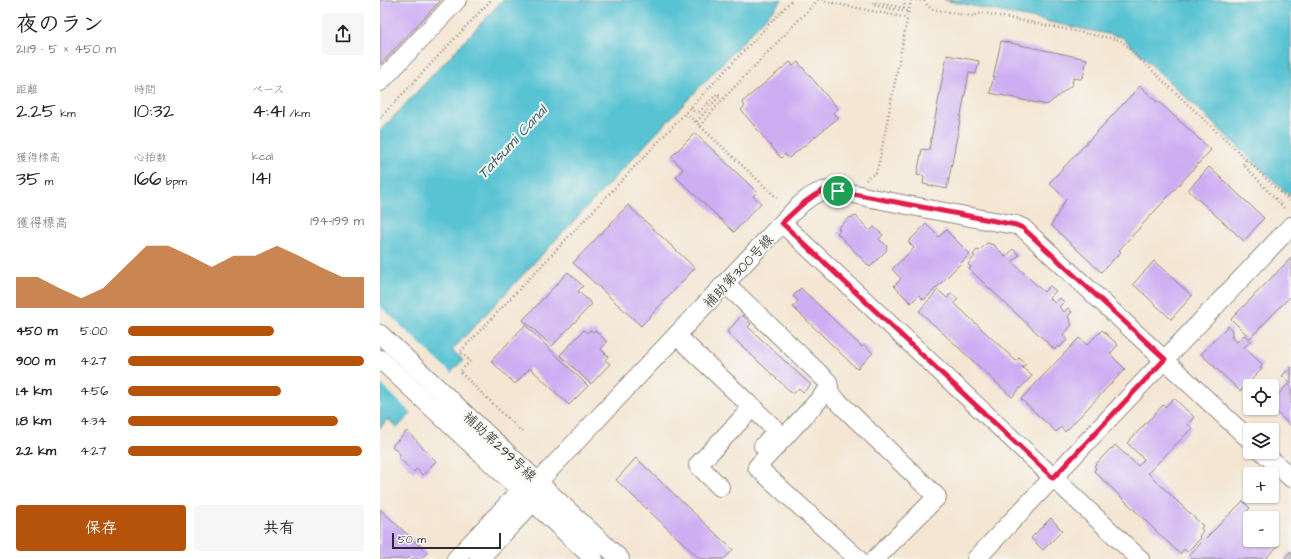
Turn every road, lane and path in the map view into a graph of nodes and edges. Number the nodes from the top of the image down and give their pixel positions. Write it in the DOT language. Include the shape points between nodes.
graph roads {
  1 [pos="457,0"];
  2 [pos="492,0"];
  3 [pos="792,0"];
  4 [pos="905,0"];
  5 [pos="910,0"];
  6 [pos="916,0"];
  7 [pos="908,12"];
  8 [pos="907,18"];
  9 [pos="380,82"];
  10 [pos="690,108"];
  11 [pos="686,113"];
  12 [pos="380,118"];
  13 [pos="696,122"];
  14 [pos="700,126"];
  15 [pos="1246,160"];
  16 [pos="865,181"];
  17 [pos="777,198"];
  18 [pos="1291,202"];
  19 [pos="1289,218"];
  20 [pos="782,223"];
  21 [pos="726,284"];
  22 [pos="380,334"];
  23 [pos="677,336"];
  24 [pos="380,359"];
  25 [pos="1165,359"];
  26 [pos="827,391"];
  27 [pos="753,407"];
  28 [pos="522,432"];
  29 [pos="1243,433"];
  30 [pos="1271,459"];
  31 [pos="745,466"];
  32 [pos="1053,478"];
  33 [pos="1291,478"];
  34 [pos="538,482"];
  35 [pos="720,487"];
  36 [pos="527,496"];
  37 [pos="456,559"];
  38 [pos="479,559"];
  39 [pos="594,559"];
  40 [pos="620,559"];
  41 [pos="858,559"];
  42 [pos="876,559"];
  43 [pos="976,559"];
  44 [pos="1140,559"];
  1 -- 9 [label="street"];
  2 -- 12 [label="path"];
  3 -- 10 [label="path"];
  4 -- 7 [label="path" via="904,8 873,2 873,5"];
  5 -- 7 [label="path"];
  6 -- 15 [label="path" via="924,2 931,9 971,16 983,13 1120,40"];
  7 -- 8 [label="path"];
  8 -- 14 [label="path" via="818,0"];
  8 -- 16 [label="path" via="876,173"];
  10 -- 11 [label="path"];
  10 -- 13 [label="path" via="697,114 718,93 720,96"];
  11 -- 13 [label="path"];
  11 -- 28 [label="path" via="460,352 470,361 460,372"];
  13 -- 14 [label="path"];
  14 -- 17 [label="path"];
  15 -- 18 [label="path"];
  15 -- 19 [label="path" via="1243,164"];
  19 -- 25 [label="street"];
  20 -- 21 [label="street, 補助第300号線"];
  20 -- 25 [label="street" via="803,202 824,190 1016,225 1029,233"];
  20 -- 32 [label="street, 補助第300号線"];
  21 -- 23 [label="street, 補助第300号線"];
  21 -- 26 [label="street" via="828,382"];
  22 -- 34 [label="street, 補助第299号線"];
  23 -- 27 [label="street"];
  23 -- 34 [label="street, 補助第300号線"];
  24 -- 36 [label="street, 補助第299号線"];
  25 -- 29 [label="street"];
  25 -- 32 [label="street"];
  26 -- 41 [label="street" via="757,467"];
  26 -- 42 [label="street" via="937,497"];
  27 -- 31 [label="street" via="777,431"];
  27 -- 35 [label="street" via="698,465"];
  30 -- 33 [label="street"];
  32 -- 43 [label="street"];
  32 -- 44 [label="street, 補助第300号線"];
  34 -- 36 [label="street"];
  34 -- 40 [label="street, 補助第299号線"];
  36 -- 37 [label="street"];
  36 -- 38 [label="street"];
  36 -- 39 [label="street, 補助第299号線"];
}
